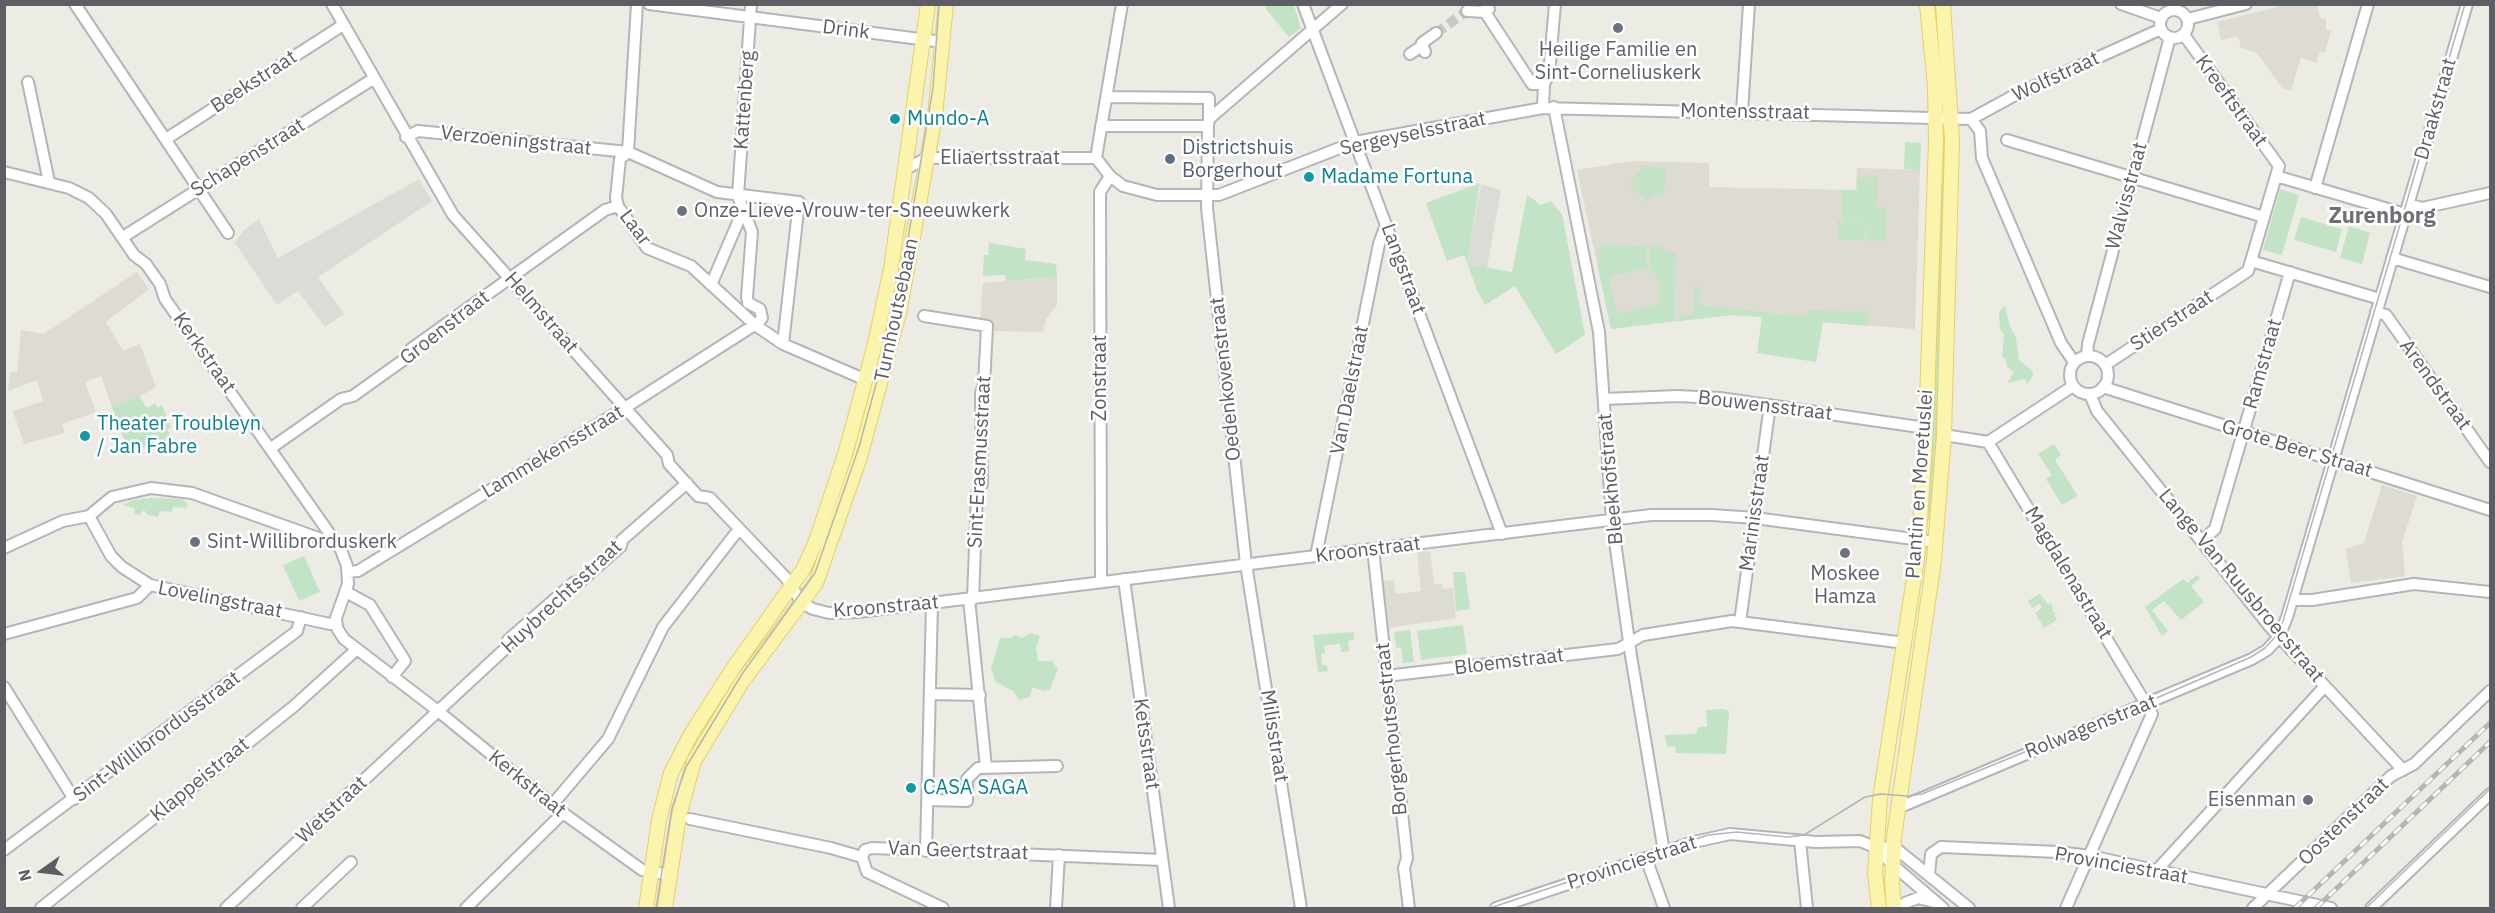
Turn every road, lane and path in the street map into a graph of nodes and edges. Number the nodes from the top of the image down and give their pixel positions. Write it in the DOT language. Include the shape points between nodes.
graph roads {
  1 [pos="75,4"];
  2 [pos="332,4"];
  3 [pos="637,4"];
  4 [pos="649,4"];
  5 [pos="751,4"];
  6 [pos="928,4"];
  7 [pos="946,4"];
  8 [pos="1122,4"];
  9 [pos="1303,4"];
  10 [pos="1342,4"];
  11 [pos="1555,4"];
  12 [pos="1749,4"];
  13 [pos="1927,4"];
  14 [pos="1943,4"];
  15 [pos="2121,4"];
  16 [pos="2246,4"];
  17 [pos="2368,4"];
  18 [pos="2467,4"];
  19 [pos="2176,7"];
  20 [pos="1487,8"];
  21 [pos="1467,11"];
  22 [pos="750,18"];
  23 [pos="2188,18"];
  24 [pos="2161,23"];
  25 [pos="343,25"];
  26 [pos="1312,30"];
  27 [pos="1436,33"];
  28 [pos="2184,35"];
  29 [pos="2169,38"];
  30 [pos="924,40"];
  31 [pos="943,42"];
  32 [pos="1410,54"];
  33 [pos="373,79"];
  34 [pos="28,82"];
  35 [pos="1545,84"];
  36 [pos="1107,97"];
  37 [pos="1549,108"];
  38 [pos="1742,112"];
  39 [pos="1936,118"];
  40 [pos="1971,119"];
  41 [pos="1951,120"];
  42 [pos="1209,122"];
  43 [pos="1101,126"];
  44 [pos="406,137"];
  45 [pos="166,139"];
  46 [pos="2007,140"];
  47 [pos="1355,142"];
  48 [pos="628,152"];
  49 [pos="927,158"];
  50 [pos="1096,158"];
  51 [pos="907,168"];
  52 [pos="2277,171"];
  53 [pos="4,172"];
  54 [pos="1110,176"];
  55 [pos="2132,178"];
  56 [pos="49,182"];
  57 [pos="2315,188"];
  58 [pos="198,189"];
  59 [pos="2490,193"];
  60 [pos="1207,195"];
  61 [pos="744,196"];
  62 [pos="618,206"];
  63 [pos="2407,209"];
  64 [pos="743,211"];
  65 [pos="2264,218"];
  66 [pos="1386,225"];
  67 [pos="228,232"];
  68 [pos="123,237"];
  69 [pos="2392,258"];
  70 [pos="2251,261"];
  71 [pos="2290,273"];
  72 [pos="510,278"];
  73 [pos="711,285"];
  74 [pos="2490,287"];
  75 [pos="2380,299"];
  76 [pos="2376,312"];
  77 [pos="924,316"];
  78 [pos="755,324"];
  79 [pos="783,344"];
  80 [pos="2087,356"];
  81 [pos="2074,362"];
  82 [pos="2105,365"];
  83 [pos="866,380"];
  84 [pos="2073,387"];
  85 [pos="2103,387"];
  86 [pos="2090,394"];
  87 [pos="1604,399"];
  88 [pos="1770,405"];
  89 [pos="623,410"];
  90 [pos="1926,428"];
  91 [pos="2243,432"];
  92 [pos="1944,435"];
  93 [pos="1988,442"];
  94 [pos="271,448"];
  95 [pos="2333,460"];
  96 [pos="2490,462"];
  97 [pos="687,483"];
  98 [pos="2490,510"];
  99 [pos="89,516"];
  100 [pos="1755,518"];
  101 [pos="1612,520"];
  102 [pos="739,529"];
  103 [pos="1502,534"];
  104 [pos="331,536"];
  105 [pos="1919,540"];
  106 [pos="2201,541"];
  107 [pos="1936,542"];
  108 [pos="4,548"];
  109 [pos="1373,549"];
  110 [pos="1316,556"];
  111 [pos="1246,564"];
  112 [pos="348,572"];
  113 [pos="1124,579"];
  114 [pos="1101,582"];
  115 [pos="150,585"];
  116 [pos="792,586"];
  117 [pos="346,591"];
  118 [pos="2490,592"];
  119 [pos="971,599"];
  120 [pos="2292,600"];
  121 [pos="802,603"];
  122 [pos="932,604"];
  123 [pos="301,616"];
  124 [pos="1740,622"];
  125 [pos="336,623"];
  126 [pos="4,634"];
  127 [pos="2279,637"];
  128 [pos="1630,642"];
  129 [pos="1905,643"];
  130 [pos="356,650"];
  131 [pos="1386,676"];
  132 [pos="392,678"];
  133 [pos="2325,686"];
  134 [pos="4,687"];
  135 [pos="2490,691"];
  136 [pos="930,694"];
  137 [pos="980,695"];
  138 [pos="2147,704"];
  139 [pos="438,711"];
  140 [pos="1057,766"];
  141 [pos="986,767"];
  142 [pos="2403,770"];
  143 [pos="2490,794"];
  144 [pos="74,799"];
  145 [pos="927,800"];
  146 [pos="552,805"];
  147 [pos="1898,808"];
  148 [pos="563,813"];
  149 [pos="690,819"];
  150 [pos="1800,841"];
  151 [pos="1877,848"];
  152 [pos="1894,848"];
  153 [pos="4,850"];
  154 [pos="926,851"];
  155 [pos="1664,852"];
  156 [pos="1059,855"];
  157 [pos="2090,856"];
  158 [pos="862,857"];
  159 [pos="1647,858"];
  160 [pos="1162,860"];
  161 [pos="351,862"];
  162 [pos="1893,865"];
  163 [pos="2156,871"];
  164 [pos="651,872"];
  165 [pos="670,875"];
  166 [pos="1929,875"];
  167 [pos="2268,895"];
  168 [pos="1939,906"];
  169 [pos="41,909"];
  170 [pos="226,909"];
  171 [pos="302,909"];
  172 [pos="466,909"];
  173 [pos="646,909"];
  174 [pos="665,909"];
  175 [pos="943,909"];
  176 [pos="1056,909"];
  177 [pos="1169,909"];
  178 [pos="1301,909"];
  179 [pos="1409,909"];
  180 [pos="1496,909"];
  181 [pos="1664,909"];
  182 [pos="1806,909"];
  183 [pos="1879,909"];
  184 [pos="1894,909"];
  185 [pos="1900,909"];
  186 [pos="1969,909"];
  187 [pos="2066,909"];
  188 [pos="2253,909"];
  189 [pos="2331,909"];
  190 [pos="2372,909"];
  1 -- 45 [label="street"];
  2 -- 25 [label="street, Helmstraat"];
  3 -- 48 [label="street, Laar"];
  4 -- 22 [label="street, Drink"];
  5 -- 22 [label="street, Kattenberg"];
  6 -- 30 [label="main road, Turnhoutsebaan"];
  7 -- 31 [label="main road, Turnhoutsebaan"];
  8 -- 36 [label="street"];
  9 -- 26 [label="street, Langstraat"];
  10 -- 26 [label="street"];
  11 -- 35 [label="street, Bleekhofstraat" via="1550,74"];
  12 -- 38 [label="street"];
  13 -- 39 [label="main road, Plantin en Moretuslei"];
  14 -- 41 [label="main road, Plantin en Moretuslei"];
  15 -- 24 [label="street"];
  16 -- 23 [label="street"];
  17 -- 57 [label="street"];
  18 -- 63 [label="street, Draakstraat"];
  19 -- 23 [label="street"];
  19 -- 24 [label="street" via="2169,10"];
  20 -- 21 [label="street"];
  20 -- 35 [label="street" via="1532,84"];
  22 -- 30 [label="street, Drink"];
  22 -- 61 [label="street, Kattenberg"];
  23 -- 28 [label="street"];
  24 -- 29 [label="street"];
  24 -- 40 [label="street, Wolfstraat"];
  25 -- 33 [label="street, Helmstraat"];
  25 -- 45 [label="street, Beekstraat"];
  26 -- 42 [label="street"];
  26 -- 47 [label="street, Langstraat"];
  27 -- 32 [label="street"];
  28 -- 29 [label="street"];
  28 -- 52 [label="street, Kreeftstraat"];
  29 -- 55 [label="street, Walvisstraat"];
  30 -- 31 [label="street, Drink"];
  30 -- 51 [label="main road, Turnhoutsebaan"];
  31 -- 49 [label="main road, Turnhoutsebaan"];
  33 -- 44 [label="street, Helmstraat"];
  33 -- 58 [label="street, Schapenstraat"];
  34 -- 56 [label="street"];
  35 -- 37 [label="street, Bleekhofstraat"];
  36 -- 42 [label="street" via="1209,98"];
  36 -- 43 [label="street"];
  37 -- 38 [label="street, Montensstraat"];
  37 -- 47 [label="street, Sergeyselsstraat"];
  37 -- 87 [label="street, Bleekhofstraat" via="1599,333"];
  38 -- 39 [label="street, Montensstraat"];
  39 -- 41 [label="street"];
  39 -- 90 [label="main road, Plantin en Moretuslei"];
  40 -- 41 [label="street, Wolfstraat"];
  40 -- 81 [label="street" via="1980,131 1982,158 2061,343"];
  41 -- 92 [label="main road, Plantin en Moretuslei"];
  42 -- 43 [label="street"];
  42 -- 60 [label="street, Oedenkovenstraat"];
  43 -- 50 [label="street"];
  44 -- 48 [label="street, Verzoeningstraat" via="418,131"];
  44 -- 72 [label="street, Helmstraat" via="453,215"];
  45 -- 58 [label="street"];
  46 -- 55 [label="street"];
  47 -- 60 [label="street, Sergeyselsstraat" via="1219,195"];
  47 -- 66 [label="street, Langstraat"];
  48 -- 61 [label="street" via="717,192"];
  48 -- 62 [label="street, Laar" via="620,159"];
  49 -- 50 [label="street, Eliaertsstraat"];
  49 -- 51 [label="street, Eliaertsstraat"];
  49 -- 121 [label="main road, Turnhoutsebaan" via="882,384 832,544 816,583"];
  50 -- 54 [label="street"];
  51 -- 83 [label="main road, Turnhoutsebaan" via="891,269"];
  52 -- 57 [label="street"];
  52 -- 65 [label="street"];
  53 -- 56 [label="street, Kerkstraat"];
  54 -- 60 [label="street, Sergeyselsstraat" via="1123,186 1147,194"];
  54 -- 114 [label="street, Zonstraat" via="1100,192"];
  55 -- 65 [label="street"];
  55 -- 80 [label="street, Walvisstraat"];
  56 -- 68 [label="street, Kerkstraat" via="89,198"];
  57 -- 63 [label="street"];
  58 -- 67 [label="street"];
  58 -- 68 [label="street, Schapenstraat"];
  59 -- 63 [label="street"];
  60 -- 111 [label="street, Oedenkovenstraat"];
  61 -- 64 [label="street"];
  61 -- 79 [label="street" via="799,202"];
  62 -- 72 [label="street, Groenstraat" via="605,210"];
  62 -- 73 [label="street, Laar" via="646,248 691,267"];
  63 -- 69 [label="street, Draakstraat"];
  64 -- 73 [label="street"];
  64 -- 78 [label="street" via="753,244 748,303 761,313 761,320"];
  65 -- 70 [label="street"];
  66 -- 103 [label="street, Langstraat"];
  66 -- 110 [label="street, Van Daelstraat"];
  68 -- 94 [label="street, Kerkstraat" via="134,255 146,264 165,299"];
  69 -- 74 [label="street"];
  69 -- 75 [label="street, Draakstraat"];
  70 -- 71 [label="street"];
  70 -- 82 [label="street, Stierstraat" via="2248,271 2240,277"];
  71 -- 75 [label="street"];
  71 -- 91 [label="street, Ramstraat"];
  72 -- 89 [label="street, Helmstraat"];
  72 -- 94 [label="street, Groenstraat" via="411,349 409,356 363,390 341,399"];
  73 -- 78 [label="street, Laar"];
  75 -- 76 [label="street, Draakstraat"];
  76 -- 95 [label="street, Draakstraat"];
  76 -- 96 [label="street, Arendstraat" via="2386,315"];
  77 -- 119 [label="street, Sint-Erasmusstraat" via="987,326 981,393 982,484 977,493"];
  78 -- 79 [label="street, Laar"];
  78 -- 89 [label="street, Lammekensstraat"];
  79 -- 83 [label="street, Laar"];
  80 -- 81 [label="street"];
  80 -- 82 [label="street" via="2098,358"];
  81 -- 84 [label="street" via="2069,374"];
  82 -- 85 [label="street" via="2108,377"];
  83 -- 116 [label="main road, Turnhoutsebaan" via="816,541"];
  84 -- 86 [label="street"];
  84 -- 93 [label="street"];
  85 -- 86 [label="street"];
  85 -- 91 [label="street, Grote Beer Straat"];
  86 -- 106 [label="street, Lange Van Ruusbroecstraat" via="2097,411"];
  87 -- 88 [label="street, Bouwensstraat" via="1677,396"];
  87 -- 101 [label="street, Bleekhofstraat"];
  88 -- 90 [label="street, Bouwensstraat"];
  88 -- 100 [label="street, Marinisstraat"];
  89 -- 97 [label="street, Helmstraat" via="667,455 669,464"];
  89 -- 112 [label="street, Lammekensstraat" via="358,570"];
  90 -- 105 [label="main road, Plantin en Moretuslei"];
  91 -- 95 [label="street, Grote Beer Straat"];
  91 -- 106 [label="street, Ramstraat" via="2215,529"];
  92 -- 93 [label="street"];
  92 -- 107 [label="main road, Plantin en Moretuslei"];
  93 -- 138 [label="street, Magdalenastraat"];
  94 -- 104 [label="street, Kerkstraat"];
  95 -- 98 [label="street, Grote Beer Straat"];
  95 -- 120 [label="street, Draakstraat"];
  97 -- 102 [label="street, Helmstraat" via="698,496 710,498"];
  97 -- 139 [label="street, Huybrechtsstraat" via="622,540 621,546 508,640 507,647"];
  99 -- 104 [label="street" via="112,497 151,488 171,489 216,500 324,540"];
  99 -- 108 [label="street" via="63,521"];
  99 -- 115 [label="street" via="111,556"];
  100 -- 101 [label="street, Kroonstraat" via="1674,514"];
  100 -- 105 [label="street, Kroonstraat"];
  100 -- 124 [label="street, Marinisstraat"];
  101 -- 103 [label="street, Kroonstraat"];
  101 -- 128 [label="street, Bleekhofstraat"];
  102 -- 116 [label="street, Helmstraat"];
  102 -- 146 [label="street" via="663,627 608,739"];
  103 -- 109 [label="street, Kroonstraat"];
  104 -- 112 [label="street, Kerkstraat"];
  105 -- 107 [label="street, Kroonstraat"];
  105 -- 129 [label="main road, Plantin en Moretuslei"];
  106 -- 127 [label="street, Lange Van Ruusbroecstraat"];
  107 -- 147 [label="main road, Plantin en Moretuslei"];
  109 -- 110 [label="street, Kroonstraat"];
  109 -- 131 [label="street, Borgerhoutsestraat"];
  110 -- 111 [label="street, Kroonstraat"];
  111 -- 113 [label="street, Kroonstraat"];
  111 -- 178 [label="street, Milisstraat"];
  112 -- 117 [label="street, Kerkstraat"];
  113 -- 114 [label="street, Kroonstraat"];
  113 -- 160 [label="street, Ketsstraat"];
  114 -- 119 [label="street, Kroonstraat"];
  115 -- 123 [label="street, Lovelingstraat"];
  115 -- 126 [label="street, Lovelingstraat" via="137,598"];
  116 -- 121 [label="street"];
  116 -- 164 [label="main road, Turnhoutsebaan" via="732,670 678,758 661,808"];
  117 -- 125 [label="street, Kerkstraat"];
  117 -- 132 [label="street" via="370,605 405,661"];
  118 -- 120 [label="street" via="2414,584"];
  119 -- 122 [label="street, Kroonstraat"];
  119 -- 137 [label="street, Sint-Erasmusstraat"];
  120 -- 127 [label="street, Draakstraat"];
  121 -- 122 [label="street, Kroonstraat" via="829,614"];
  121 -- 165 [label="main road, Turnhoutsebaan" via="742,682 704,743 682,801"];
  122 -- 136 [label="street"];
  123 -- 125 [label="street, Lovelingstraat"];
  123 -- 144 [label="street, Sint-Willibrordusstraat" via="297,631"];
  124 -- 128 [label="street, Bloemstraat" via="1644,635"];
  124 -- 129 [label="street, Bloemstraat"];
  125 -- 130 [label="street, Kerkstraat" via="344,639"];
  127 -- 133 [label="street, Lange Van Ruusbroecstraat"];
  127 -- 138 [label="street, Rolwagenstraat" via="2252,659"];
  128 -- 131 [label="street, Bloemstraat" via="1618,649"];
  128 -- 155 [label="street, Bleekhofstraat"];
  129 -- 151 [label="main road, Plantin en Moretuslei" via="1881,794"];
  130 -- 132 [label="street, Kerkstraat"];
  130 -- 169 [label="street, Klappeistraat" via="293,707"];
  131 -- 179 [label="street, Borgerhoutsestraat" via="1407,858 1404,868"];
  132 -- 139 [label="street, Kerkstraat"];
  133 -- 142 [label="street, Lange Van Ruusbroecstraat"];
  133 -- 163 [label="street"];
  134 -- 144 [label="street"];
  135 -- 142 [label="street, Oostenstraat"];
  136 -- 137 [label="street"];
  136 -- 145 [label="street"];
  137 -- 141 [label="street, Sint-Erasmusstraat"];
  138 -- 147 [label="street, Rolwagenstraat"];
  138 -- 157 [label="street" via="2152,714"];
  139 -- 146 [label="street, Kerkstraat"];
  139 -- 170 [label="street, Wetstraat"];
  140 -- 141 [label="street"];
  141 -- 145 [label="street" via="978,768 967,778 967,801"];
  142 -- 167 [label="street, Oostenstraat" via="2391,776"];
  143 -- 190 [label="street"];
  144 -- 153 [label="street, Sint-Willibrordusstraat"];
  145 -- 154 [label="street"];
  146 -- 148 [label="street, Kerkstraat"];
  147 -- 152 [label="main road, Plantin en Moretuslei"];
  148 -- 164 [label="street, Kerkstraat" via="642,870"];
  148 -- 172 [label="street"];
  149 -- 158 [label="street, Van Geertstraat"];
  150 -- 151 [label="street, Provinciestraat" via="1860,841"];
  150 -- 155 [label="street, Provinciestraat" via="1730,834"];
  150 -- 182 [label="street"];
  151 -- 152 [label="street"];
  151 -- 162 [label="street"];
  151 -- 183 [label="main road, Plantin en Moretuslei"];
  152 -- 162 [label="main road, Plantin en Moretuslei"];
  152 -- 166 [label="street"];
  154 -- 156 [label="street, Van Geertstraat"];
  154 -- 158 [label="street, Van Geertstraat" via="873,848 865,850"];
  155 -- 159 [label="street, Provinciestraat"];
  156 -- 160 [label="street, Van Geertstraat"];
  156 -- 176 [label="street"];
  157 -- 163 [label="street, Provinciestraat"];
  157 -- 166 [label="street, Provinciestraat" via="1941,847 1931,854"];
  157 -- 187 [label="street"];
  158 -- 175 [label="street" via="867,872"];
  159 -- 180 [label="street, Provinciestraat"];
  159 -- 181 [label="street"];
  160 -- 177 [label="street, Ketsstraat"];
  161 -- 171 [label="street"];
  162 -- 168 [label="street"];
  162 -- 184 [label="main road, Plantin en Moretuslei"];
  163 -- 167 [label="street, Provinciestraat"];
  164 -- 165 [label="street, Kerkstraat"];
  164 -- 173 [label="main road, Turnhoutsebaan"];
  165 -- 174 [label="main road, Turnhoutsebaan"];
  166 -- 186 [label="street"];
  167 -- 188 [label="street, Oostenstraat"];
  167 -- 189 [label="street, Provinciestraat"];
  168 -- 185 [label="street" via="1918,898"];
}
